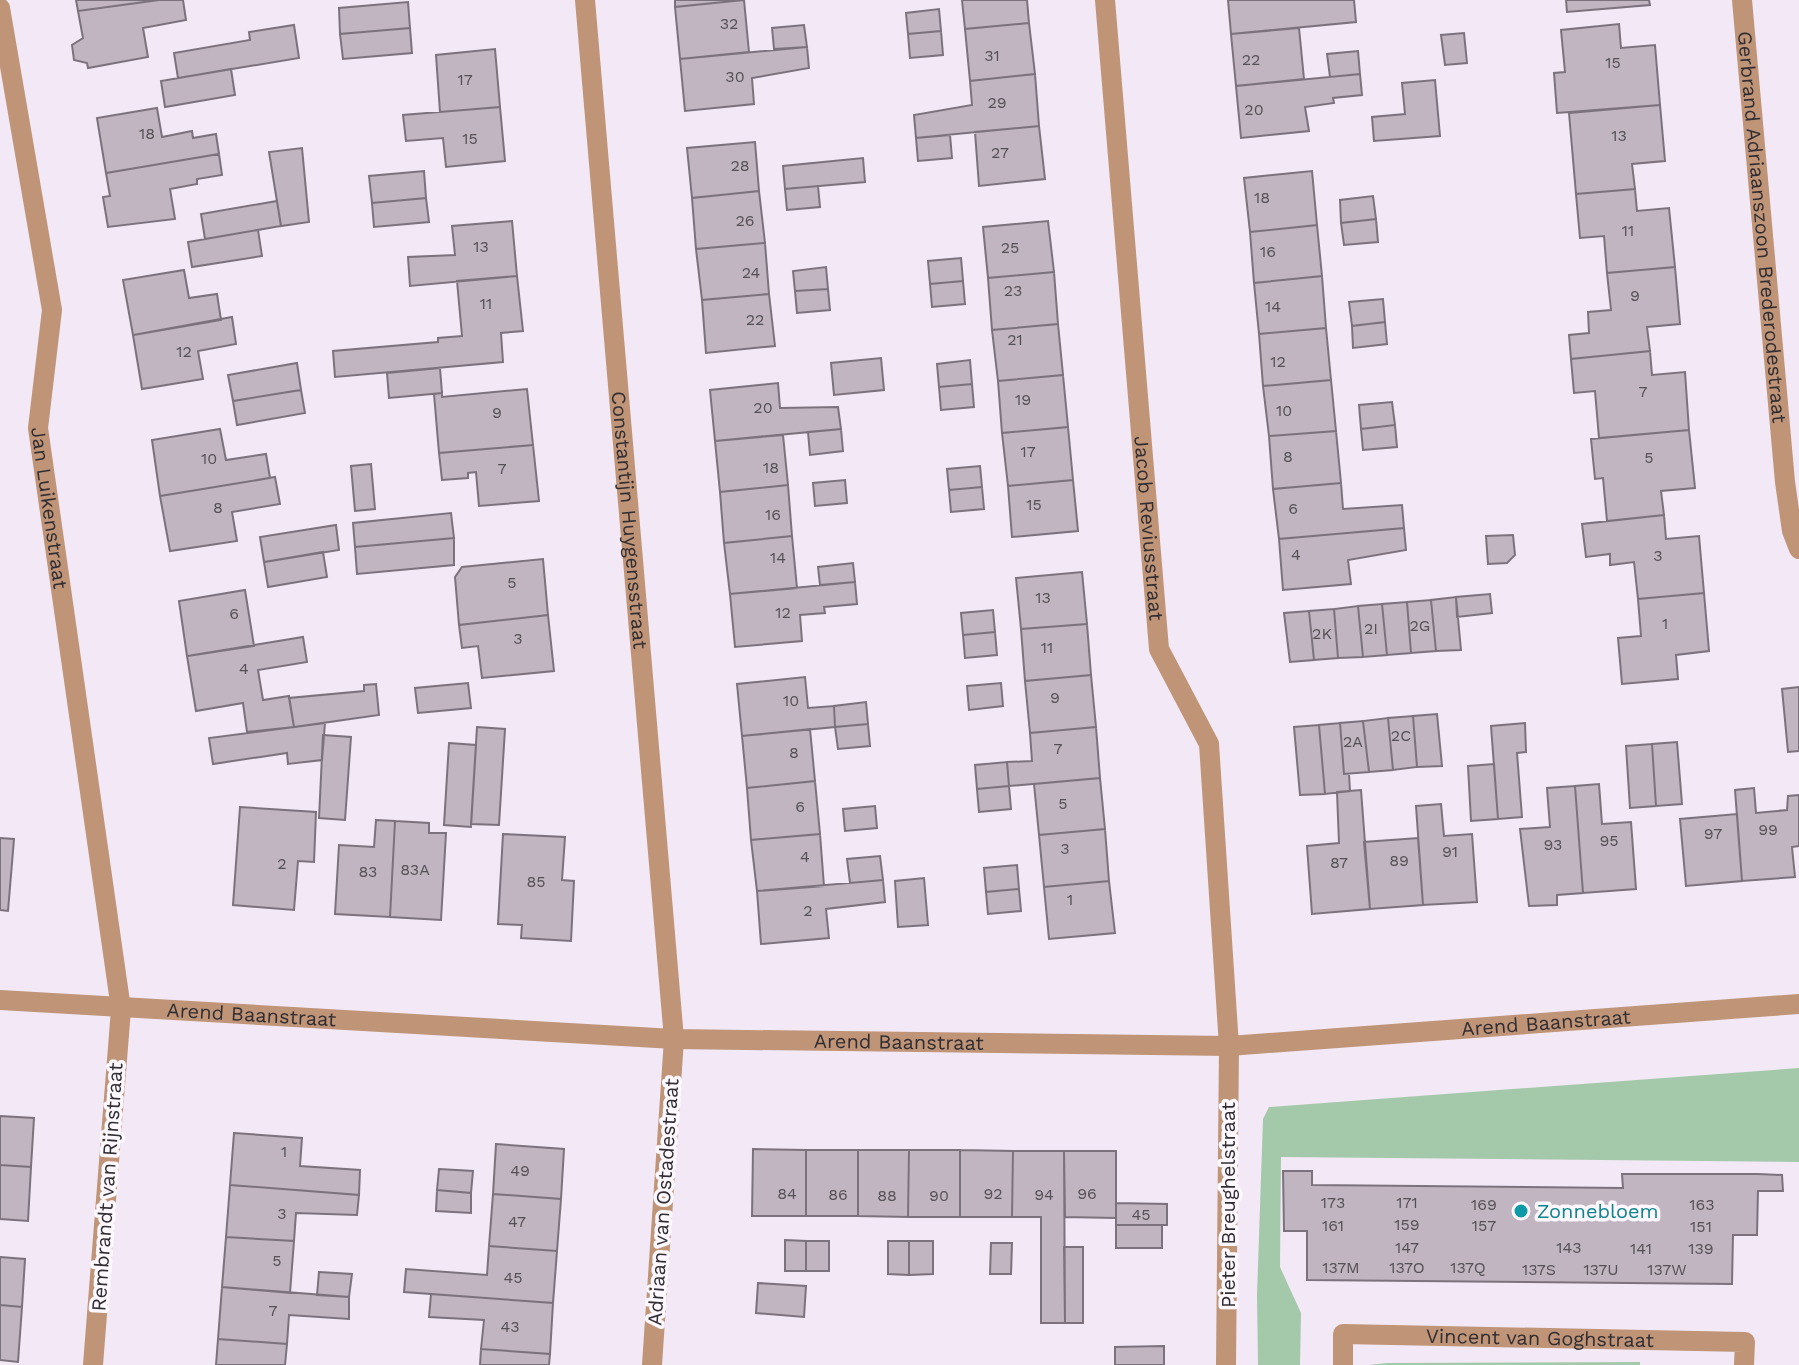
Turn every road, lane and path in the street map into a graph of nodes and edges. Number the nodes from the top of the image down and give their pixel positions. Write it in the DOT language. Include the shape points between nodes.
graph roads {
  1 [pos="585,0"];
  2 [pos="1105,0"];
  3 [pos="1742,0"];
  4 [pos="0,8"];
  5 [pos="1799,549"];
  6 [pos="0,1000"];
  7 [pos="1799,1004"];
  8 [pos="121,1009"];
  9 [pos="674,1039"];
  10 [pos="1229,1046"];
  11 [pos="93,1365"];
  12 [pos="652,1365"];
  13 [pos="1226,1365"];
  14 [pos="1343,1365"];
  15 [pos="1744,1365"];
  1 -- 9 [label="street, Constantijn Huygensstraat"];
  2 -- 10 [label="street, Jacob Reviusstraat" via="1159,649 1209,744"];
  3 -- 5 [label="street, Gerbrand Adriaanszoon Brederodestraat" via="1785,482"];
  4 -- 8 [label="street, Jan Luikenstraat" via="52,310 38,428"];
  6 -- 8 [label="street, Arend Baanstraat"];
  7 -- 10 [label="street, Arend Baanstraat"];
  8 -- 9 [label="street, Arend Baanstraat"];
  8 -- 11 [label="street, Rembrandt van Rijnstraat"];
  9 -- 10 [label="street, Arend Baanstraat"];
  9 -- 12 [label="street, Adriaan van Ostadestraat"];
  10 -- 13 [label="street, Pieter Breughelstraat"];
  14 -- 15 [label="street, Vincent van Goghstraat" via="1343,1334 1745,1342"];
}
